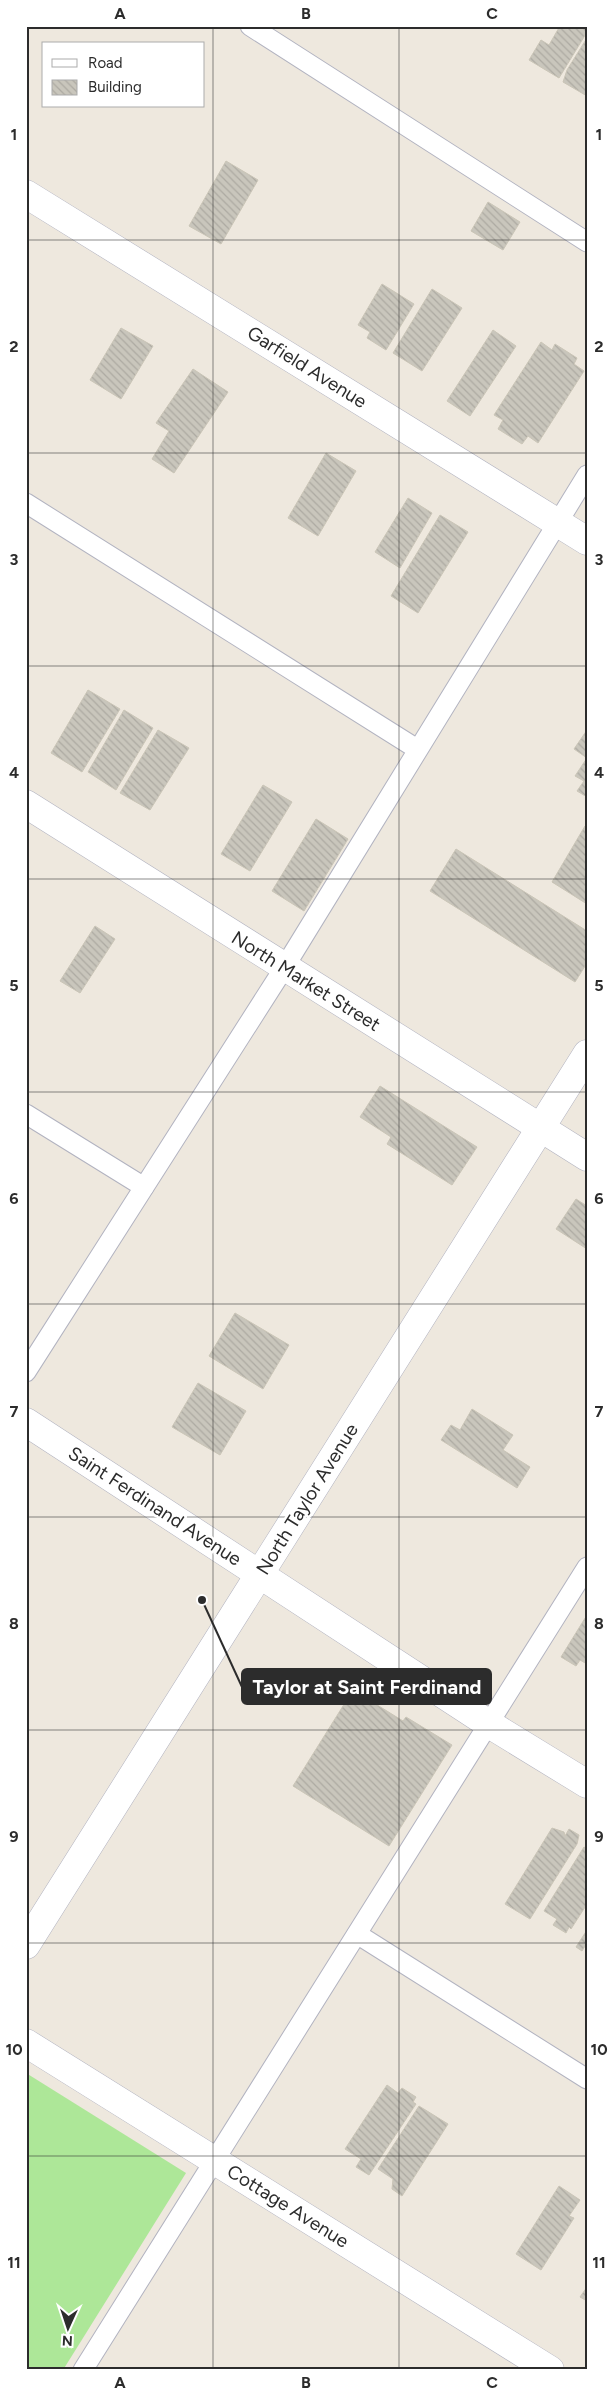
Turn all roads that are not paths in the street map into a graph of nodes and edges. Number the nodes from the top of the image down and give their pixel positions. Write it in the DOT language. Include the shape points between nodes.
graph roads {
  1 [pos="250,26"];
  2 [pos="26,194"];
  3 [pos="587,242"];
  4 [pos="587,475"];
  5 [pos="26,503"];
  6 [pos="557,522"];
  7 [pos="587,541"];
  8 [pos="417,749"];
  9 [pos="26,804"];
  10 [pos="284,968"];
  11 [pos="587,1054"];
  12 [pos="26,1114"];
  13 [pos="540,1127"];
  14 [pos="587,1157"];
  15 [pos="144,1187"];
  16 [pos="26,1372"];
  17 [pos="26,1422"];
  18 [pos="587,1567"];
  19 [pos="259,1574"];
  20 [pos="489,1724"];
  21 [pos="587,1784"];
  22 [pos="357,1934"];
  23 [pos="26,1945"];
  24 [pos="26,2043"];
  25 [pos="587,2079"];
  26 [pos="214,2160"];
  27 [pos="83,2370"];
  28 [pos="550,2370"];
  1 -- 3 [label="lane"];
  2 -- 6 [label="street, Garfield Avenue"];
  4 -- 6 [label="lane"];
  5 -- 8 [label="lane"];
  6 -- 7 [label="street, Garfield Avenue"];
  6 -- 8 [label="lane"];
  8 -- 10 [label="lane"];
  9 -- 10 [label="street, North Market Street"];
  10 -- 13 [label="street, North Market Street"];
  10 -- 15 [label="lane"];
  11 -- 13 [label="street, North Taylor Avenue"];
  12 -- 15 [label="lane"];
  13 -- 14 [label="street, North Market Street"];
  13 -- 19 [label="street, North Taylor Avenue"];
  15 -- 16 [label="lane"];
  17 -- 19 [label="street, Saint Ferdinand Avenue"];
  18 -- 20 [label="lane"];
  19 -- 20 [label="street, Saint Ferdinand Avenue"];
  19 -- 23 [label="street, North Taylor Avenue"];
  20 -- 21 [label="street, Saint Ferdinand Avenue"];
  20 -- 22 [label="lane"];
  22 -- 25 [label="lane"];
  22 -- 26 [label="lane"];
  24 -- 26 [label="street, Cottage Avenue"];
  26 -- 27 [label="lane"];
  26 -- 28 [label="street, Cottage Avenue"];
}
